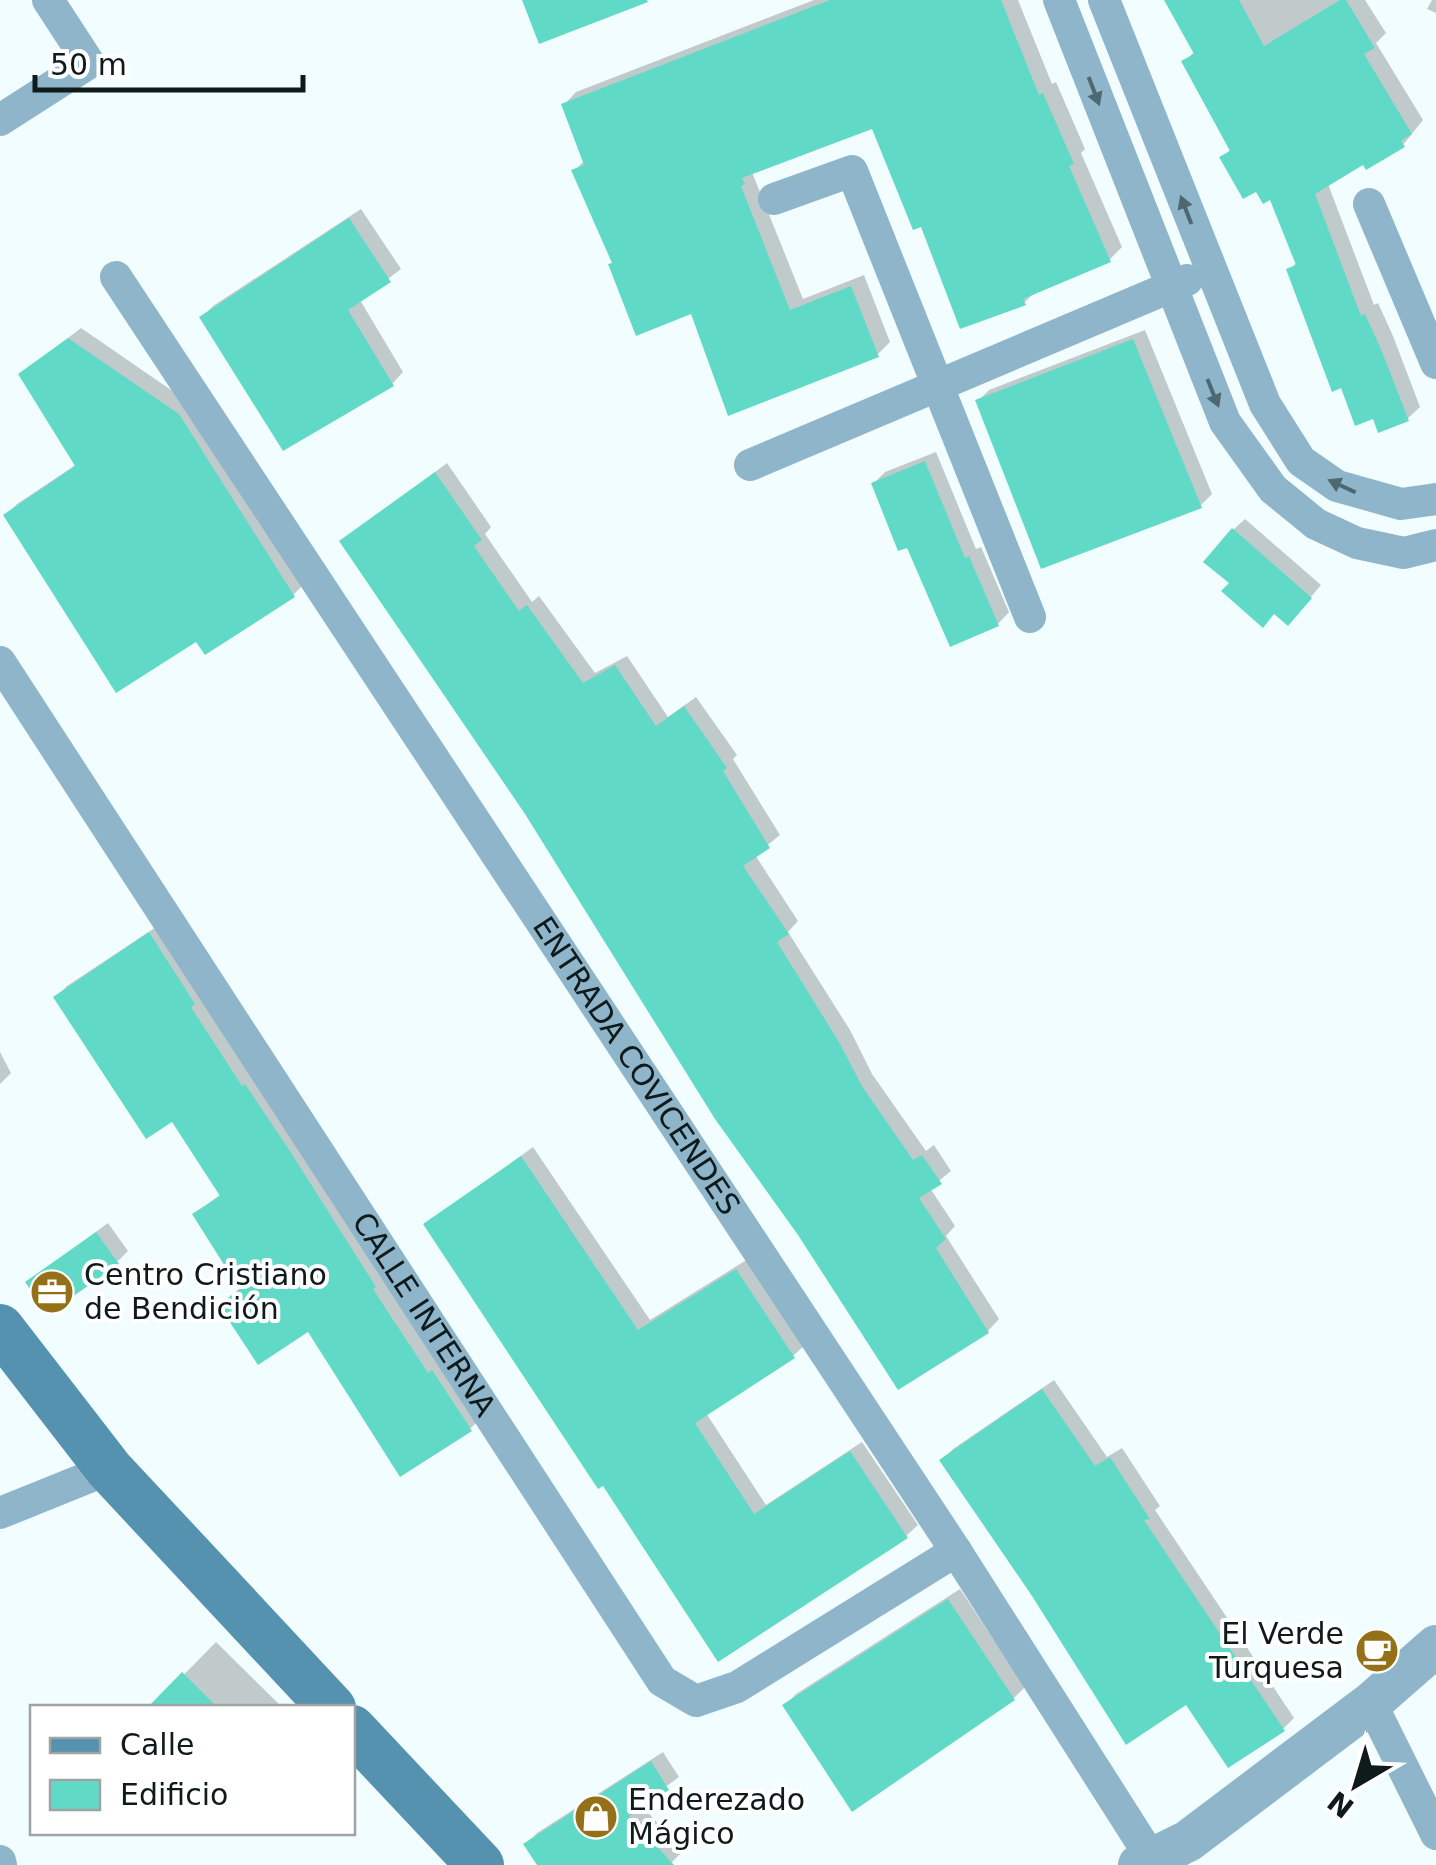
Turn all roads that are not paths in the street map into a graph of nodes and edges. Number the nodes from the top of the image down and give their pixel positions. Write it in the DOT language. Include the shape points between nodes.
graph roads {
  1 [pos="48,0"];
  2 [pos="1059,0"];
  3 [pos="1104,0"];
  4 [pos="0,120"];
  5 [pos="1168,165"];
  6 [pos="1128,178"];
  7 [pos="774,199"];
  8 [pos="1369,204"];
  9 [pos="1211,274"];
  10 [pos="116,277"];
  11 [pos="1169,286"];
  12 [pos="1436,363"];
  13 [pos="937,386"];
  14 [pos="750,465"];
  15 [pos="1436,499"];
  16 [pos="1436,545"];
  17 [pos="1030,617"];
  18 [pos="0,662"];
  19 [pos="0,1328"];
  20 [pos="108,1469"];
  21 [pos="0,1513"];
  22 [pos="956,1551"];
  23 [pos="1436,1646"];
  24 [pos="1371,1703"];
  25 [pos="329,1705"];
  26 [pos="355,1732"];
  27 [pos="1436,1834"];
  28 [pos="1171,1858"];
  29 [pos="480,1865"];
  1 -- 4 [label="street" via="89,62"];
  2 -- 6 [label="street, one-way"];
  3 -- 5 [label="street"];
  5 -- 6 [label="street"];
  9 -- 5 [label="street, one-way"];
  6 -- 11 [label="street"];
  7 -- 13 [label="street" via="852,171"];
  8 -- 12 [label="street"];
  9 -- 11 [label="street"];
  15 -- 9 [label="street, one-way" via="1401,504 1367,497 1301,461 1265,404"];
  10 -- 22 [label="street, ENTRADA COVICENDES"];
  11 -- 13 [label="street"];
  11 -- 16 [label="street, one-way" via="1225,422 1272,488 1316,524 1357,543 1404,553"];
  13 -- 14 [label="street"];
  13 -- 17 [label="street"];
  18 -- 22 [label="street, CALLE INTERNA" via="662,1680 696,1701 737,1687"];
  19 -- 20 [label="main road"];
  20 -- 21 [label="street"];
  20 -- 25 [label="main road"];
  22 -- 28 [label="street, ENTRADA COVICENDES"];
  23 -- 24 [label="street"];
  24 -- 27 [label="street"];
  24 -- 28 [label="street"];
  26 -- 29 [label="main road"];
}
